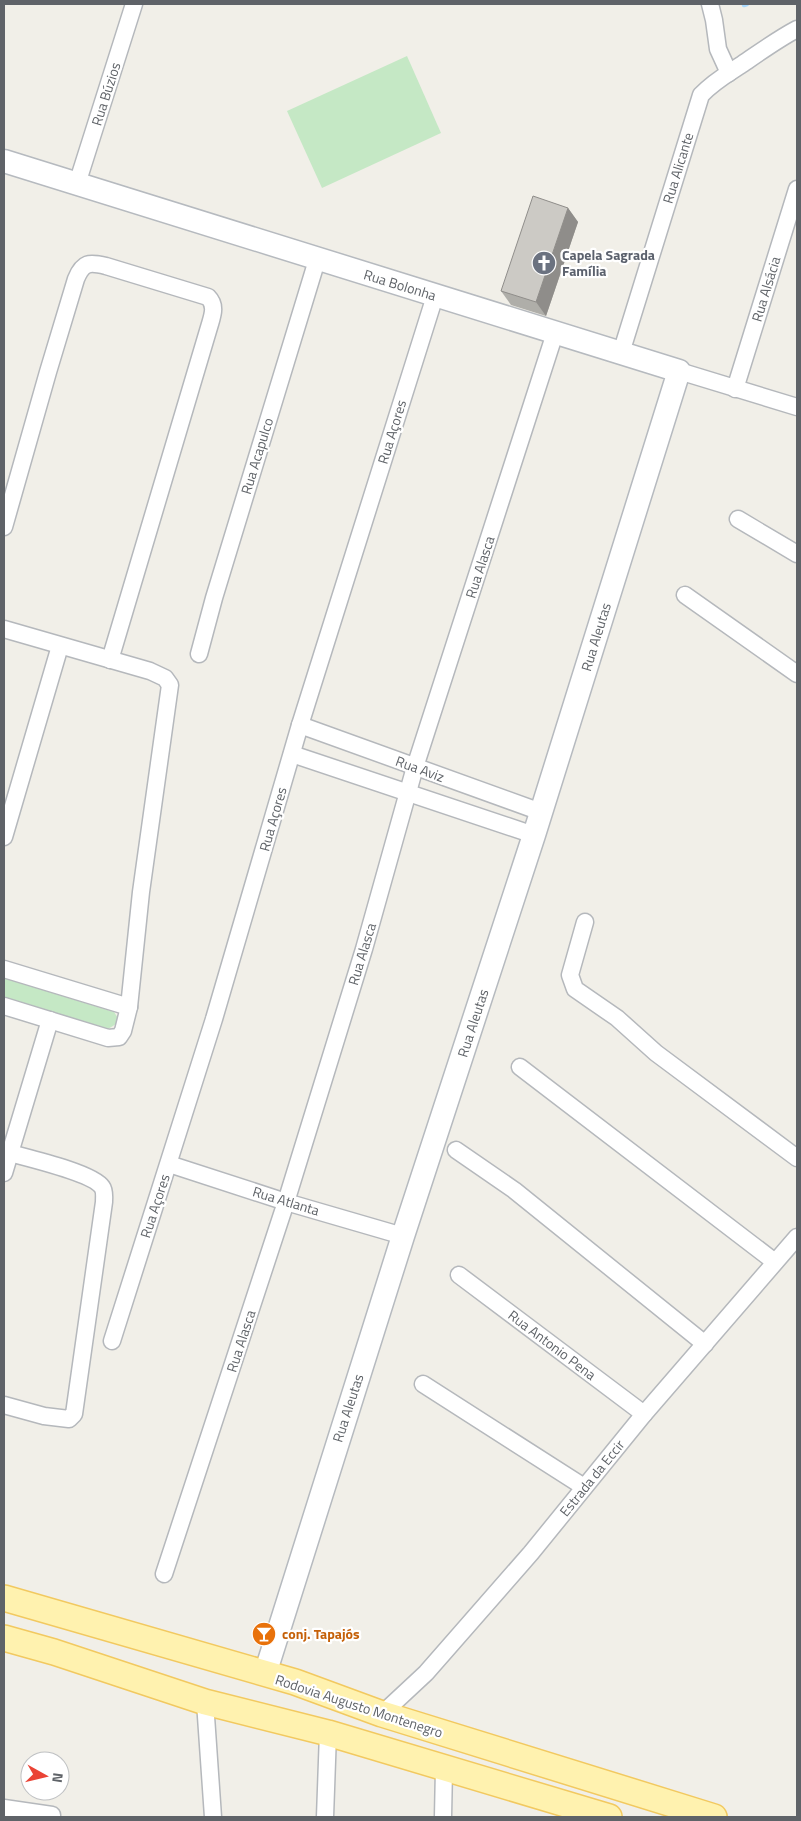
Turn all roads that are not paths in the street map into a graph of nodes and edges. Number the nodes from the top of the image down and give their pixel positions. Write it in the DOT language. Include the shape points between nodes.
graph roads {
  1 [pos="134,4"];
  2 [pos="710,4"];
  3 [pos="797,29"];
  4 [pos="729,73"];
  5 [pos="4,161"];
  6 [pos="77,184"];
  7 [pos="797,189"];
  8 [pos="317,260"];
  9 [pos="434,296"];
  10 [pos="556,333"];
  11 [pos="621,353"];
  12 [pos="679,371"];
  13 [pos="735,389"];
  14 [pos="797,407"];
  15 [pos="738,519"];
  16 [pos="4,527"];
  17 [pos="797,554"];
  18 [pos="684,595"];
  19 [pos="4,629"];
  20 [pos="60,646"];
  21 [pos="199,654"];
  22 [pos="110,660"];
  23 [pos="797,674"];
  24 [pos="300,725"];
  25 [pos="292,754"];
  26 [pos="415,767"];
  27 [pos="408,793"];
  28 [pos="541,812"];
  29 [pos="534,835"];
  30 [pos="4,837"];
  31 [pos="585,922"];
  32 [pos="4,969"];
  33 [pos="4,1006"];
  34 [pos="129,1007"];
  35 [pos="50,1020"];
  36 [pos="520,1067"];
  37 [pos="456,1150"];
  38 [pos="10,1153"];
  39 [pos="797,1158"];
  40 [pos="169,1164"];
  41 [pos="4,1173"];
  42 [pos="286,1202"];
  43 [pos="403,1236"];
  44 [pos="797,1237"];
  45 [pos="775,1262"];
  46 [pos="459,1275"];
  47 [pos="112,1341"];
  48 [pos="705,1344"];
  49 [pos="423,1384"];
  50 [pos="4,1405"];
  51 [pos="644,1414"];
  52 [pos="584,1487"];
  53 [pos="164,1574"];
  54 [pos="4,1598"];
  55 [pos="4,1638"];
  56 [pos="265,1674"];
  57 [pos="205,1702"];
  58 [pos="382,1714"];
  59 [pos="328,1733"];
  60 [pos="444,1768"];
  61 [pos="4,1808"];
  62 [pos="52,1815"];
  63 [pos="213,1817"];
  64 [pos="324,1817"];
  65 [pos="443,1817"];
  66 [pos="609,1817"];
  67 [pos="714,1817"];
  1 -- 6 [label="street, Rua Búzios"];
  2 -- 4 [label="street" via="718,49"];
  3 -- 4 [label="street, Rua Alicante"];
  4 -- 11 [label="street, Rua Alicante" via="701,95"];
  5 -- 6 [label="street, Rua Bolonha"];
  6 -- 8 [label="street, Rua Bolonha"];
  7 -- 13 [label="street, Rua Alsácia"];
  8 -- 9 [label="street, Rua Bolonha"];
  8 -- 21 [label="street, Rua Acapulco"];
  9 -- 10 [label="street, Rua Bolonha"];
  9 -- 24 [label="street, Rua Açores"];
  10 -- 11 [label="street, Rua Bolonha"];
  10 -- 26 [label="street, Rua Alasca"];
  11 -- 12 [label="street, Rua Bolonha"];
  12 -- 13 [label="street, Rua Bolonha"];
  12 -- 28 [label="street, Rua Aleutas"];
  13 -- 14 [label="street, Rua Bolonha"];
  15 -- 17 [label="street"];
  16 -- 22 [label="street" via="76,280 84,265 106,266 208,297 213,306 210,324"];
  18 -- 23 [label="street"];
  19 -- 20 [label="street"];
  20 -- 22 [label="street"];
  20 -- 30 [label="street"];
  22 -- 34 [label="street" via="150,671 165,678 170,685 141,892"];
  24 -- 25 [label="street, Rua Açores"];
  24 -- 26 [label="street, Rua Aviz"];
  25 -- 27 [label="street, Rua Aviz"];
  25 -- 40 [label="street, Rua Açores"];
  26 -- 27 [label="street, Rua Alasca"];
  26 -- 28 [label="street, Rua Aviz"];
  27 -- 29 [label="street, Rua Aviz"];
  27 -- 42 [label="street, Rua Alasca"];
  28 -- 29 [label="street, Rua Aleutas"];
  29 -- 43 [label="street, Rua Aleutas"];
  31 -- 39 [label="street" via="570,976 574,989 617,1018 656,1053"];
  32 -- 34 [label="street"];
  33 -- 35 [label="street"];
  34 -- 35 [label="street" via="124,1031 114,1038"];
  35 -- 38 [label="street"];
  36 -- 45 [label="street"];
  37 -- 48 [label="street" via="514,1190"];
  38 -- 41 [label="street"];
  38 -- 50 [label="street" via="90,1177 102,1186 104,1202 74,1414 69,1420 59,1419"];
  40 -- 42 [label="street, Rua Atlanta"];
  40 -- 47 [label="street, Rua Açores"];
  42 -- 43 [label="street, Rua Atlanta"];
  42 -- 53 [label="street, Rua Alasca"];
  43 -- 56 [label="street, Rua Aleutas"];
  44 -- 45 [label="street, Estrada da Eccir"];
  45 -- 48 [label="street, Estrada da Eccir"];
  46 -- 51 [label="street, Rua Antonio Pena"];
  48 -- 51 [label="street, Estrada da Eccir"];
  49 -- 52 [label="street"];
  51 -- 52 [label="street, Estrada da Eccir"];
  52 -- 58 [label="street, Estrada da Eccir" via="426,1673"];
  54 -- 56 [label="main road, Rodovia Augusto Montenegro"];
  55 -- 57 [label="main road"];
  56 -- 58 [label="main road, Rodovia Augusto Montenegro"];
  57 -- 59 [label="main road"];
  57 -- 63 [label="street"];
  58 -- 67 [label="main road, Rodovia Augusto Montenegro"];
  59 -- 60 [label="main road"];
  59 -- 64 [label="street"];
  60 -- 65 [label="street"];
  60 -- 66 [label="main road"];
  61 -- 62 [label="street"];
}
